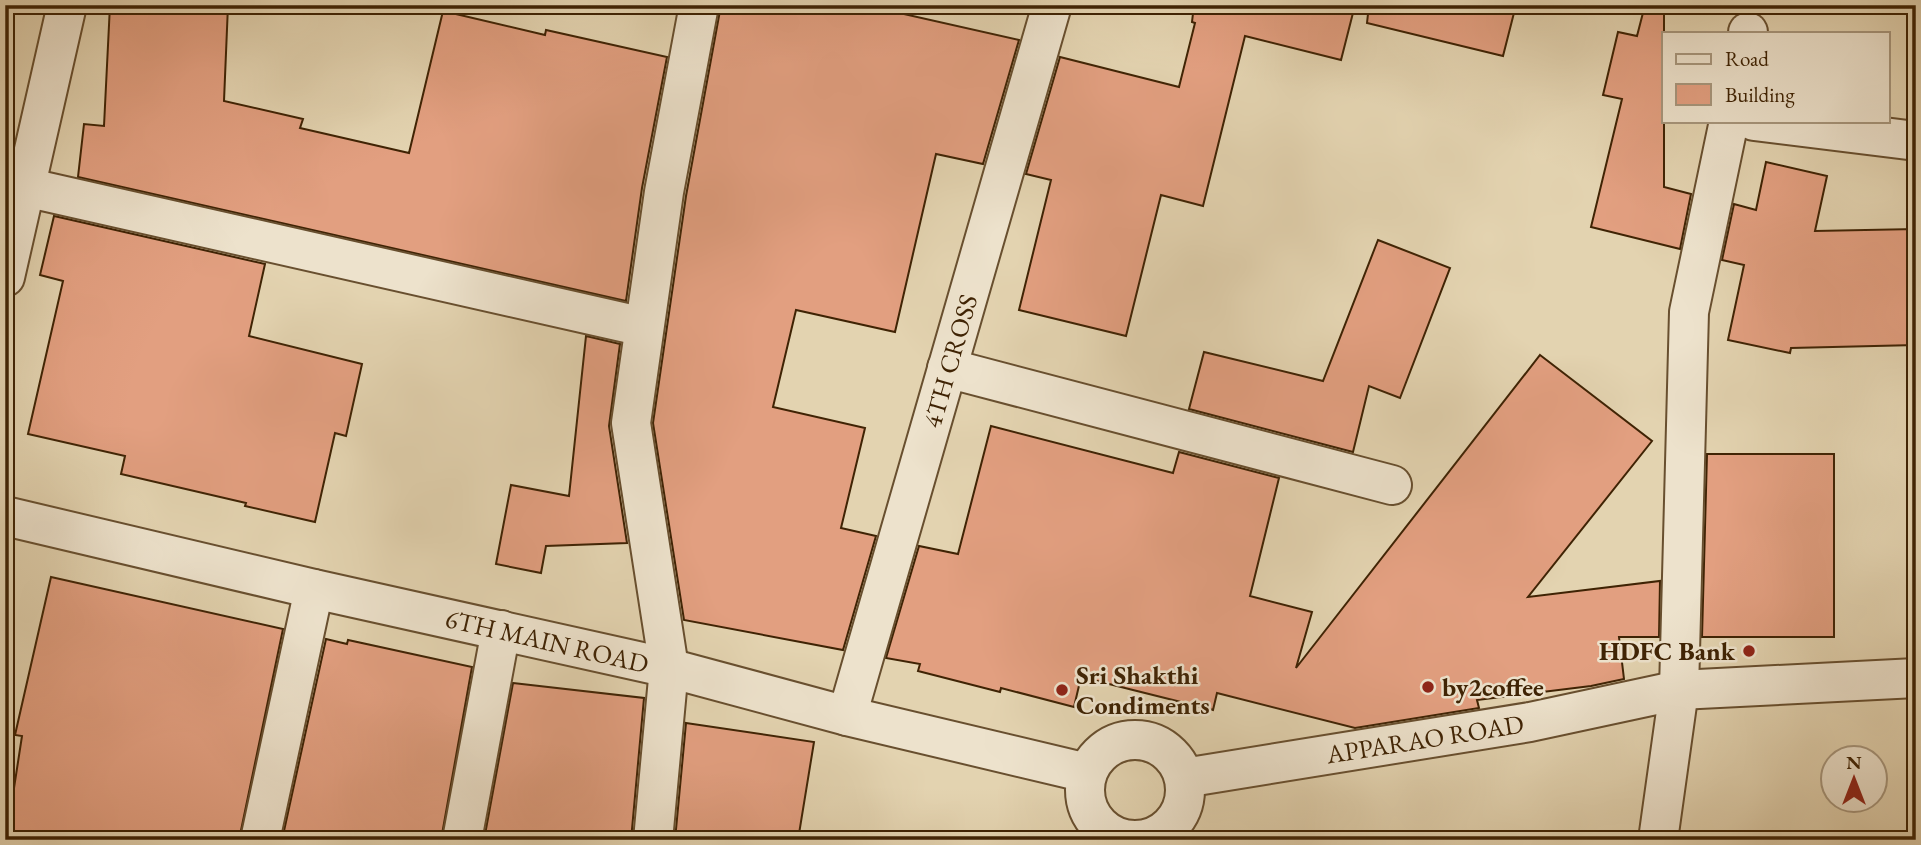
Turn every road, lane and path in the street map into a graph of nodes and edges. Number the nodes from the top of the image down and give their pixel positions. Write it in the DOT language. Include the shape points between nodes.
graph roads {
  1 [pos="67,5"];
  2 [pos="699,5"];
  3 [pos="1052,5"];
  4 [pos="1729,122"];
  5 [pos="1762,122"];
  6 [pos="20,139"];
  7 [pos="1916,141"];
  8 [pos="25,187"];
  9 [pos="5,276"];
  10 [pos="644,327"];
  11 [pos="947,368"];
  12 [pos="1392,485"];
  13 [pos="5,516"];
  14 [pos="314,589"];
  15 [pos="501,630"];
  16 [pos="669,668"];
  17 [pos="1916,678"];
  18 [pos="1679,690"];
  19 [pos="847,716"];
  20 [pos="1087,773"];
  21 [pos="1184,778"];
  22 [pos="1108,837"];
  23 [pos="260,840"];
  24 [pos="462,840"];
  25 [pos="653,840"];
  26 [pos="1658,840"];
  1 -- 6 [label="street"];
  2 -- 10 [label="street"];
  3 -- 11 [label="street, 4TH CROSS"];
  4 -- 18 [label="street" via="1689,312"];
  5 -- 7 [label="street"];
  6 -- 8 [label="street"];
  8 -- 9 [label="street"];
  8 -- 10 [label="street"];
  10 -- 16 [label="street" via="631,423"];
  11 -- 12 [label="street"];
  11 -- 19 [label="street, 4TH CROSS"];
  13 -- 14 [label="street, 6TH MAIN ROAD"];
  14 -- 15 [label="street, 6TH MAIN ROAD"];
  14 -- 23 [label="street"];
  15 -- 16 [label="street, 6TH MAIN ROAD"];
  15 -- 24 [label="street"];
  16 -- 19 [label="street, 6TH MAIN ROAD"];
  16 -- 25 [label="street"];
  17 -- 18 [label="street, APPARAO ROAD"];
  18 -- 21 [label="street, APPARAO ROAD" via="1530,722"];
  18 -- 26 [label="street"];
  19 -- 20 [label="street, 6TH MAIN ROAD"];
  20 -- 21 [label="street" via="1106,748 1137,740 1153,742 1167,751"];
  20 -- 22 [label="street" via="1087,807"];
  21 -- 22 [label="street" via="1185,794 1172,824 1144,839"];
}
